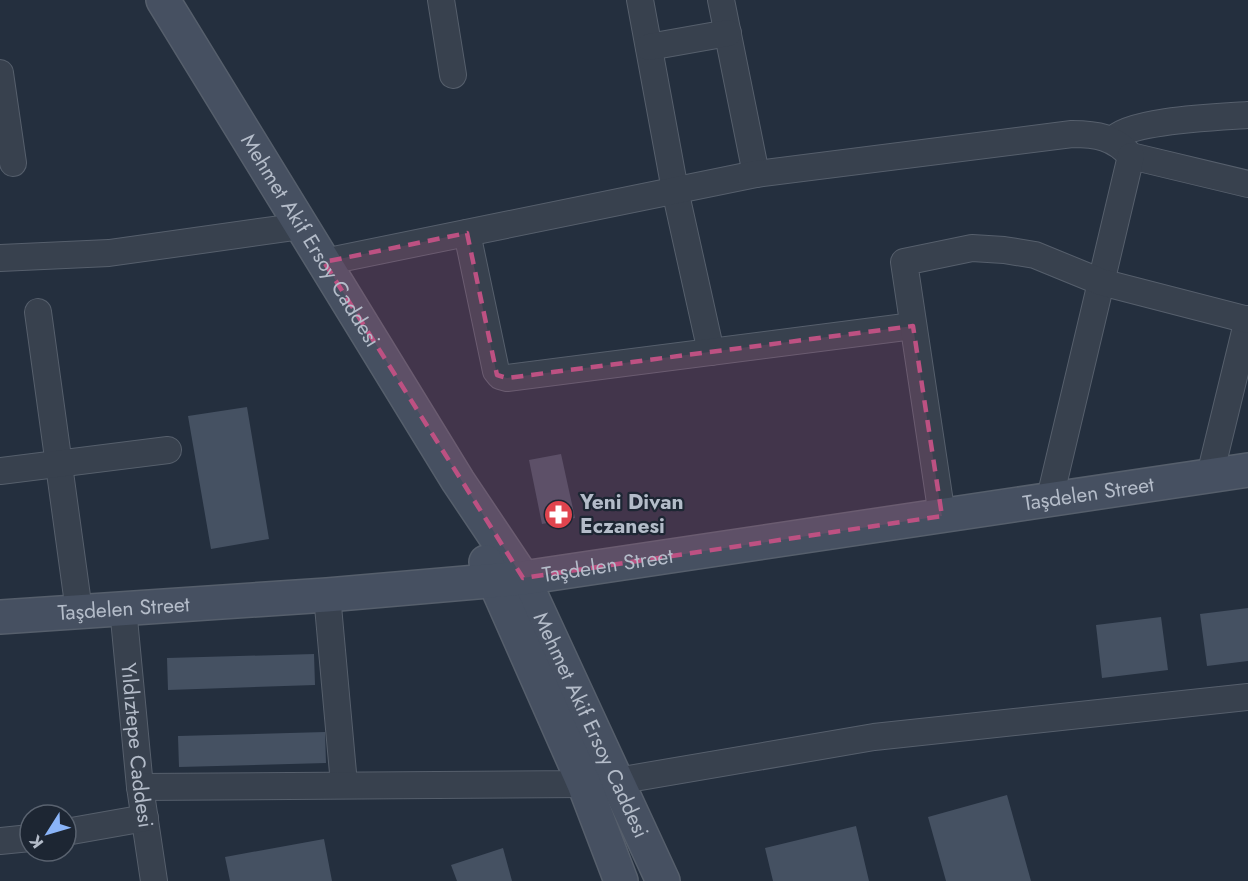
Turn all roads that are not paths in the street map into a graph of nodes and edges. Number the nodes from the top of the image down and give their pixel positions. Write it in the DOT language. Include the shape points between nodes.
graph roads {
  1 [pos="164,0"];
  2 [pos="441,0"];
  3 [pos="640,0"];
  4 [pos="721,0"];
  5 [pos="728,33"];
  6 [pos="649,47"];
  7 [pos="0,73"];
  8 [pos="453,75"];
  9 [pos="1248,115"];
  10 [pos="1122,148"];
  11 [pos="13,163"];
  12 [pos="756,174"];
  13 [pos="1248,184"];
  14 [pos="675,190"];
  15 [pos="302,226"];
  16 [pos="467,233"];
  17 [pos="0,258"];
  18 [pos="324,262"];
  19 [pos="1101,282"];
  20 [pos="38,312"];
  21 [pos="1248,319"];
  22 [pos="913,326"];
  23 [pos="711,352"];
  24 [pos="168,450"];
  25 [pos="59,463"];
  26 [pos="1248,470"];
  27 [pos="0,471"];
  28 [pos="1210,475"];
  29 [pos="1049,502"];
  30 [pos="942,516"];
  31 [pos="507,579"];
  32 [pos="327,595"];
  33 [pos="123,608"];
  34 [pos="79,611"];
  35 [pos="0,617"];
  36 [pos="1248,696"];
  37 [pos="617,780"];
  38 [pos="344,784"];
  39 [pos="584,784"];
  40 [pos="140,786"];
  41 [pos="145,818"];
  42 [pos="78,830"];
  43 [pos="18,839"];
  44 [pos="0,841"];
  45 [pos="154,881"];
  46 [pos="621,881"];
  47 [pos="663,881"];
  1 -- 15 [label="main road, Mehmet Akif Ersoy Caddesi"];
  2 -- 8 [label="street"];
  3 -- 6 [label="street"];
  4 -- 5 [label="street"];
  5 -- 6 [label="street"];
  5 -- 12 [label="street"];
  6 -- 14 [label="street"];
  7 -- 11 [label="street"];
  9 -- 10 [label="street" via="1152,124 1122,132"];
  10 -- 12 [label="street" via="1092,134 1072,134"];
  10 -- 13 [label="street"];
  10 -- 19 [label="street"];
  12 -- 14 [label="street"];
  14 -- 16 [label="street"];
  14 -- 23 [label="street"];
  15 -- 17 [label="street" via="109,253"];
  15 -- 18 [label="main road, Mehmet Akif Ersoy Caddesi"];
  16 -- 18 [label="street"];
  16 -- 23 [label="street" via="500,376"];
  18 -- 31 [label="main road, Mehmet Akif Ersoy Caddesi" via="458,481"];
  19 -- 21 [label="street"];
  19 -- 22 [label="street" via="1035,255 1004,250 972,248 904,262"];
  19 -- 29 [label="street"];
  20 -- 25 [label="street"];
  21 -- 28 [label="street"];
  22 -- 23 [label="street"];
  22 -- 30 [label="street"];
  24 -- 25 [label="street"];
  25 -- 27 [label="street"];
  25 -- 34 [label="street"];
  26 -- 28 [label="main road, Taşdelen Street"];
  28 -- 29 [label="main road, Taşdelen Street"];
  29 -- 30 [label="main road, Taşdelen Street"];
  30 -- 31 [label="main road, Taşdelen Street"];
  31 -- 32 [label="main road, Taşdelen Street"];
  31 -- 37 [label="main road, Mehmet Akif Ersoy Caddesi"];
  31 -- 39 [label="main road, Mehmet Akif Ersoy Caddesi"];
  32 -- 33 [label="main road, Taşdelen Street"];
  32 -- 38 [label="street"];
  33 -- 34 [label="main road, Taşdelen Street"];
  33 -- 40 [label="street, Yıldıztepe Caddesi"];
  34 -- 35 [label="main road, Taşdelen Street"];
  36 -- 37 [label="street" via="874,737"];
  37 -- 39 [label="street"];
  37 -- 47 [label="main road, Mehmet Akif Ersoy Caddesi"];
  38 -- 39 [label="street"];
  38 -- 40 [label="street"];
  39 -- 46 [label="main road, Mehmet Akif Ersoy Caddesi"];
  40 -- 41 [label="street, Yıldıztepe Caddesi"];
  41 -- 42 [label="street"];
  41 -- 45 [label="street, Yıldıztepe Caddesi"];
  43 -- 44 [label="street"];
}
